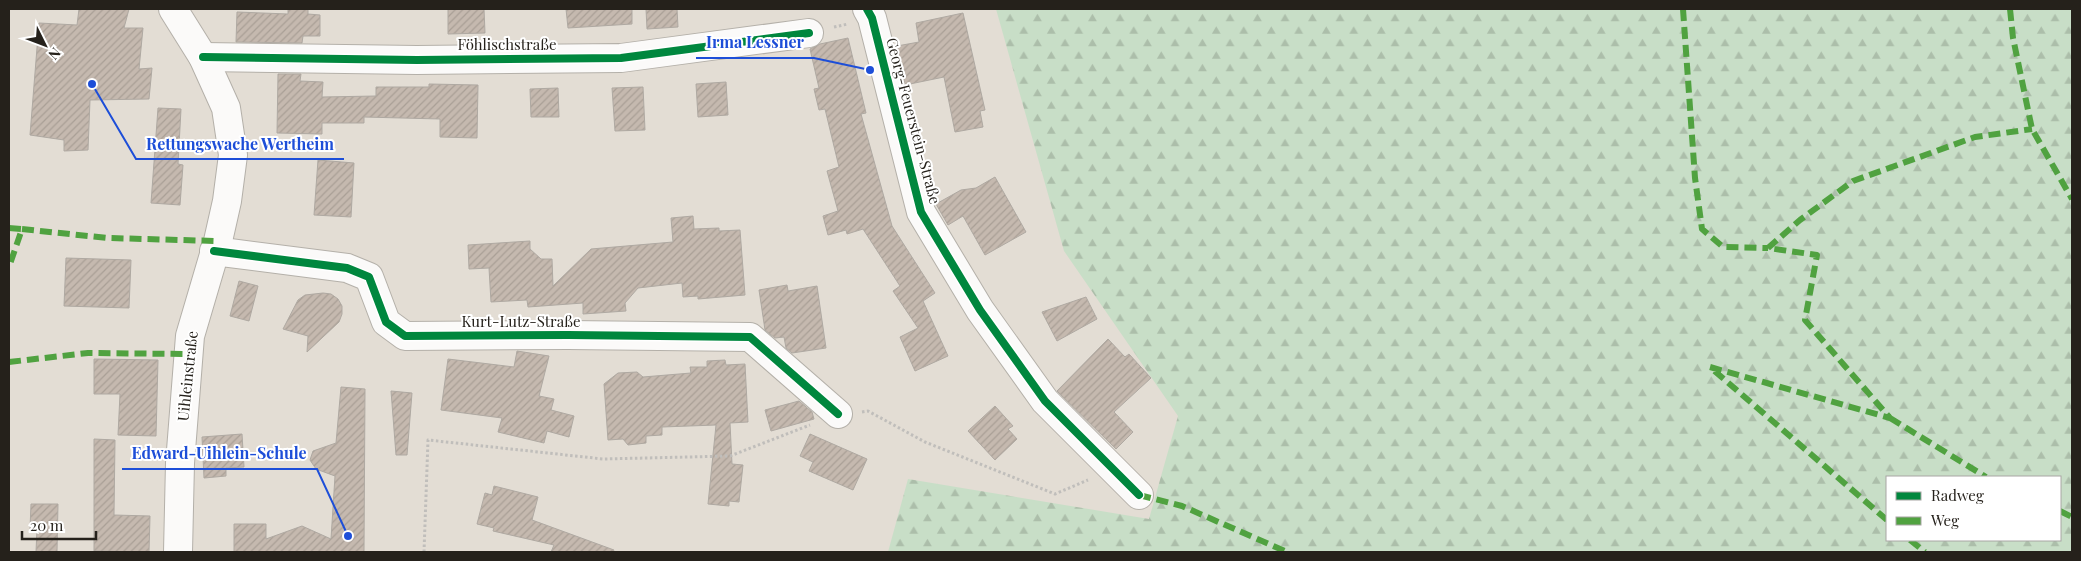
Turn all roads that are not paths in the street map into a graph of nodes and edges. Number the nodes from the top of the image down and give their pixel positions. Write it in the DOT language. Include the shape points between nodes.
graph roads {
  1 [pos="173,9"];
  2 [pos="869,14"];
  3 [pos="809,33"];
  4 [pos="203,57"];
  5 [pos="214,251"];
  6 [pos="838,414"];
  7 [pos="1139,496"];
  8 [pos="178,552"];
  1 -- 4 [label="street, Uihleinstraße"];
  2 -- 7 [label="street, Georg-Feuerstein-Straße" via="922,212 980,310 1046,401"];
  3 -- 4 [label="street, Föhlischstraße" via="621,58"];
  4 -- 5 [label="street, Uihleinstraße" via="226,108 233,155 227,201"];
  5 -- 6 [label="street, Kurt-Lutz-Straße" via="347,268 369,277 386,322 405,336 750,338"];
  5 -- 8 [label="street, Uihleinstraße" via="190,336 180,463"];
}
